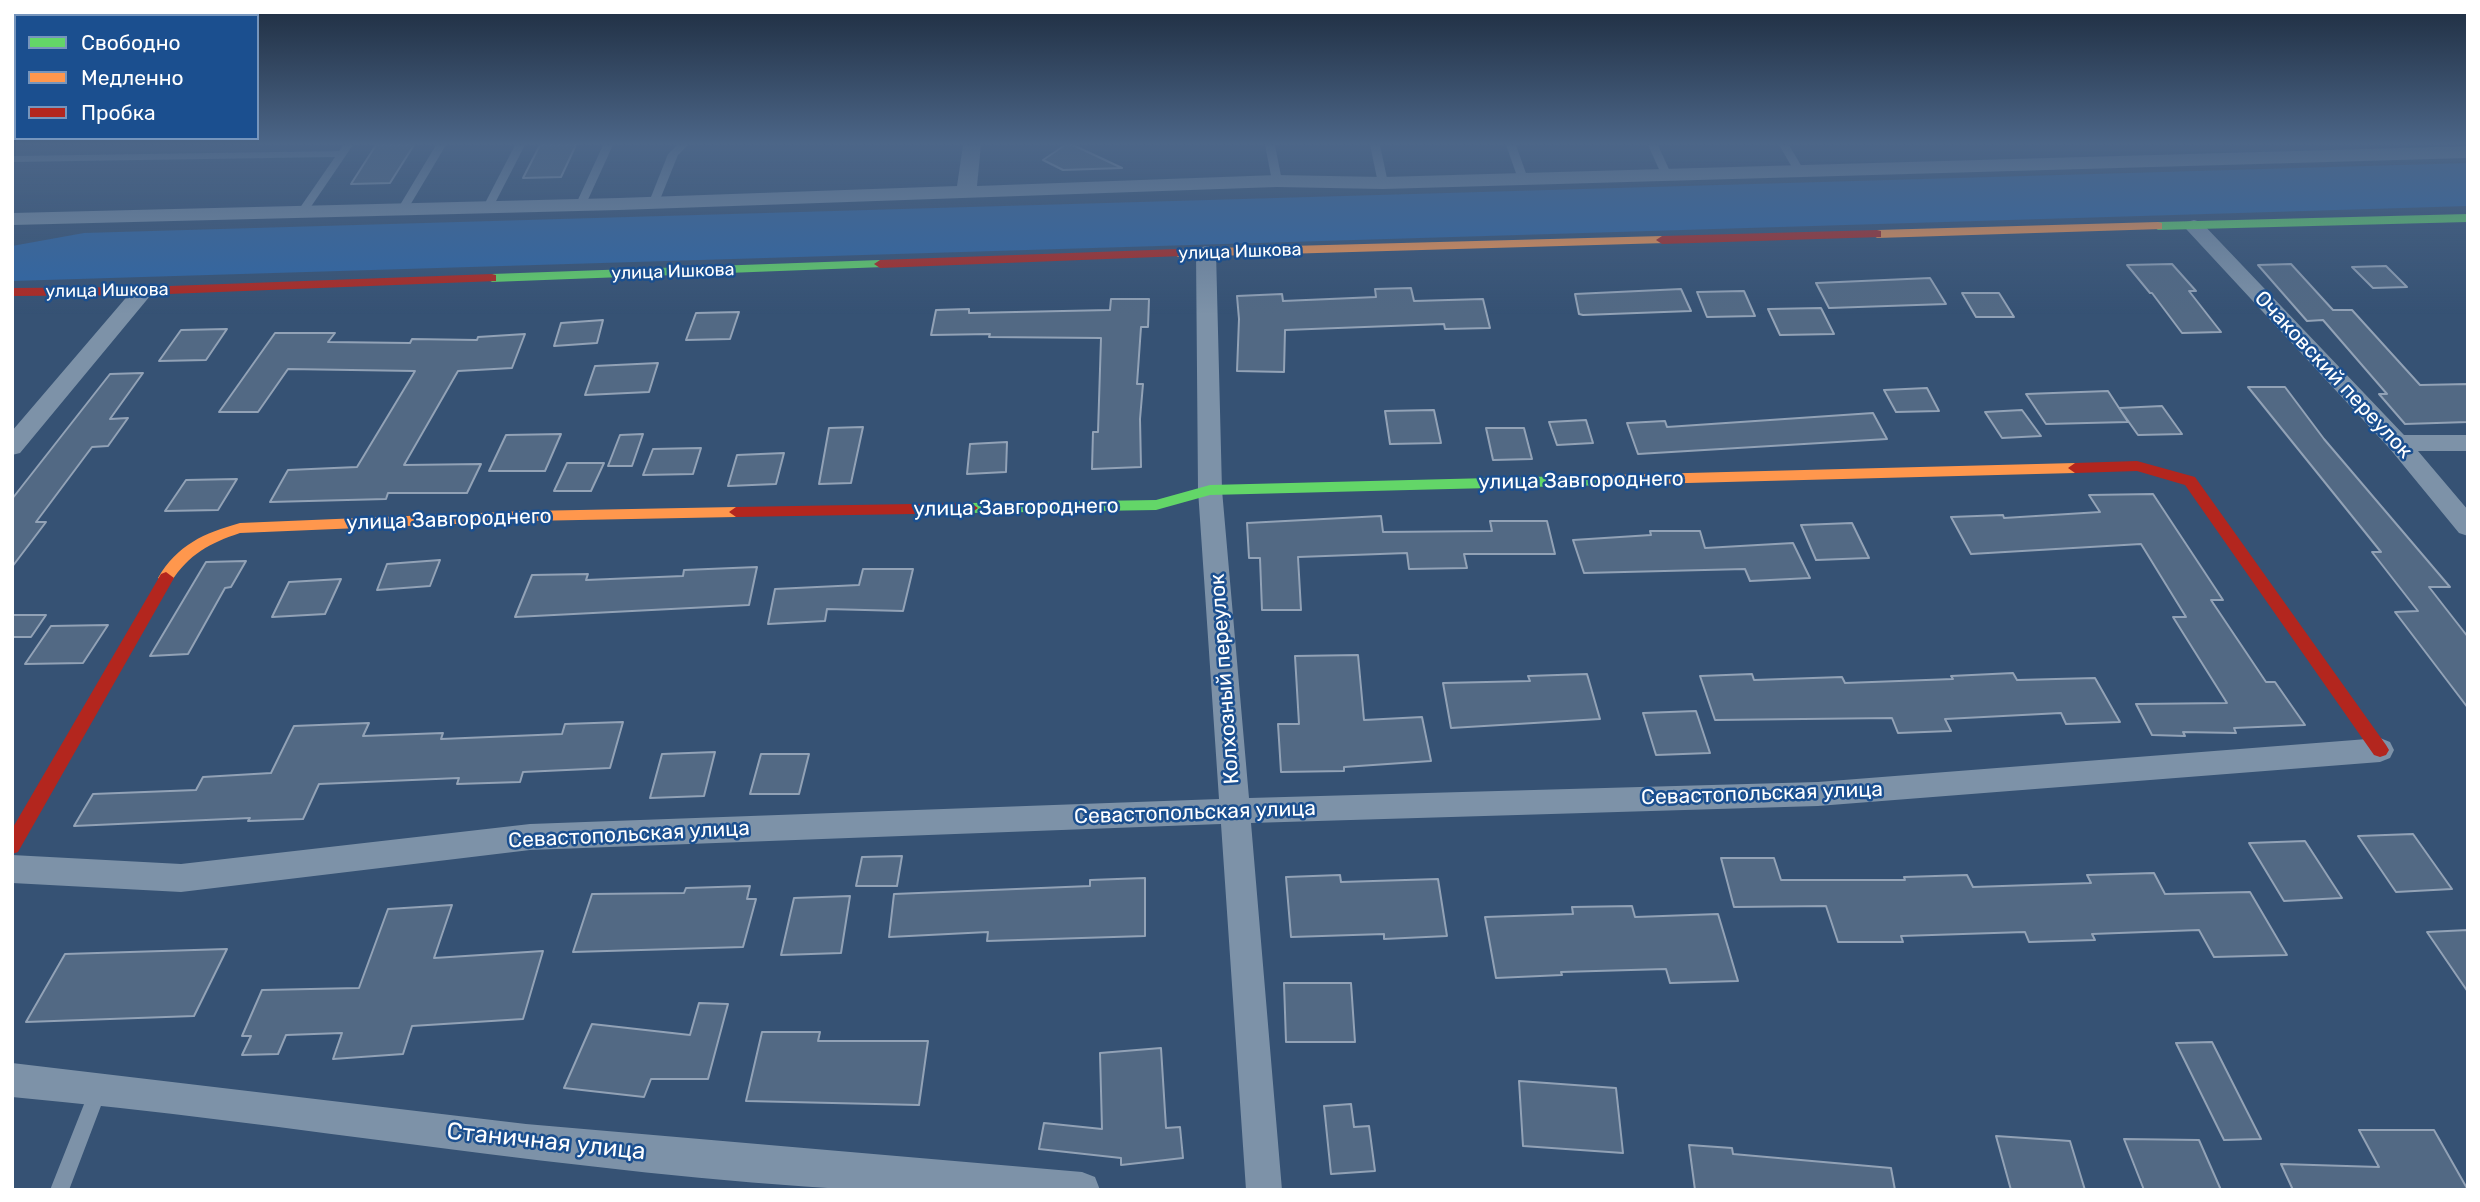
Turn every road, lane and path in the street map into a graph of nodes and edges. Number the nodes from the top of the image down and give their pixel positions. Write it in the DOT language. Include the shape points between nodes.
graph roads {
  1 [pos="310,201"];
  2 [pos="407,201"];
  3 [pos="491,201"];
  4 [pos="582,201"];
  5 [pos="682,201"];
  6 [pos="654,202"];
  7 [pos="581,204"];
  8 [pos="488,207"];
  9 [pos="402,210"];
  10 [pos="302,212"];
  11 [pos="2468,218"];
  12 [pos="12,219"];
  13 [pos="2194,226"];
  14 [pos="1206,252"];
  15 [pos="143,291"];
  16 [pos="12,292"];
  17 [pos="2398,443"];
  18 [pos="2468,443"];
  19 [pos="12,447"];
  20 [pos="1210,490"];
  21 [pos="2468,527"];
  22 [pos="2380,750"];
  23 [pos="1234,811"];
  24 [pos="12,846"];
  25 [pos="12,869"];
  26 [pos="12,1080"];
  27 [pos="99,1087"];
  28 [pos="58,1190"];
  29 [pos="1082,1190"];
  30 [pos="1264,1190"];
  1 -- 10 [label="lane"];
  2 -- 9 [label="lane"];
  3 -- 8 [label="lane"];
  4 -- 7 [label="lane"];
  5 -- 6 [label="street"];
  6 -- 7 [label="street"];
  7 -- 8 [label="street"];
  8 -- 9 [label="street"];
  9 -- 10 [label="street"];
  10 -- 12 [label="street"];
  11 -- 13 [label="street, улица Ишкова"];
  13 -- 14 [label="street, улица Ишкова"];
  13 -- 17 [label="street, Очаковский переулок"];
  14 -- 15 [label="street, улица Ишкова"];
  14 -- 20 [label="street, Колхозный переулок"];
  15 -- 16 [label="street, улица Ишкова"];
  15 -- 19 [label="street"];
  17 -- 18 [label="street"];
  17 -- 21 [label="street, Очаковский переулок"];
  20 -- 22 [label="street, улица Завгороднего" via="2137,466 2190,481"];
  20 -- 23 [label="street, Колхозный переулок"];
  20 -- 24 [label="street, улица Завгороднего" via="1156,505 541,516 240,528 201,540 174,564"];
  22 -- 23 [label="street, Севастопольская улица" via="1818,794"];
  23 -- 25 [label="street, Севастопольская улица" via="530,837 181,878"];
  23 -- 30 [label="street, Колхозный переулок"];
  26 -- 27 [label="street, Станичная улица"];
  27 -- 28 [label="lane"];
  27 -- 29 [label="street, Станичная улица" via="445,1133"];
}
